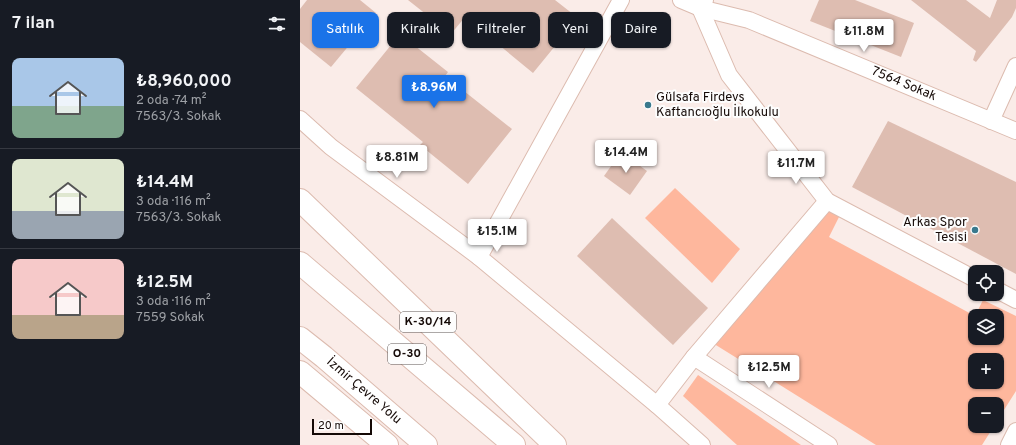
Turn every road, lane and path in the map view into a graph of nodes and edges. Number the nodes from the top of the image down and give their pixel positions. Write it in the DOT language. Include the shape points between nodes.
graph roads {
  1 [pos="621,0"];
  2 [pos="681,0"];
  3 [pos="702,4"];
  4 [pos="1016,66"];
  5 [pos="300,119"];
  6 [pos="991,121"];
  7 [pos="1016,131"];
  8 [pos="300,200"];
  9 [pos="827,201"];
  10 [pos="479,257"];
  11 [pos="300,263"];
  12 [pos="968,274"];
  13 [pos="1004,294"];
  14 [pos="1016,300"];
  15 [pos="300,338"];
  16 [pos="694,357"];
  17 [pos="300,372"];
  18 [pos="657,405"];
  19 [pos="1016,431"];
  20 [pos="388,445"];
  21 [pos="426,445"];
  22 [pos="514,445"];
  23 [pos="555,445"];
  24 [pos="702,445"];
  25 [pos="829,445"];
  26 [pos="1009,445"];
  1 -- 10 [label="street"];
  2 -- 3 [label="street, 7564 Sokak"];
  3 -- 6 [label="street, 7564 Sokak" via="749,20"];
  3 -- 9 [label="street" via="729,75"];
  4 -- 6 [label="street"];
  5 -- 10 [label="street" via="331,147"];
  6 -- 7 [label="street, 7564 Sokak"];
  8 -- 23 [label="highway, K-30/14"];
  9 -- 12 [label="street"];
  9 -- 16 [label="street"];
  10 -- 18 [label="street"];
  11 -- 22 [label="highway, O-30"];
  13 -- 14 [label="street"];
  15 -- 21 [label="highway, İzmir Çevre Yolu"];
  16 -- 18 [label="street"];
  16 -- 25 [label="street"];
  17 -- 20 [label="highway"];
  18 -- 24 [label="street"];
  19 -- 26 [label="street"];
}
